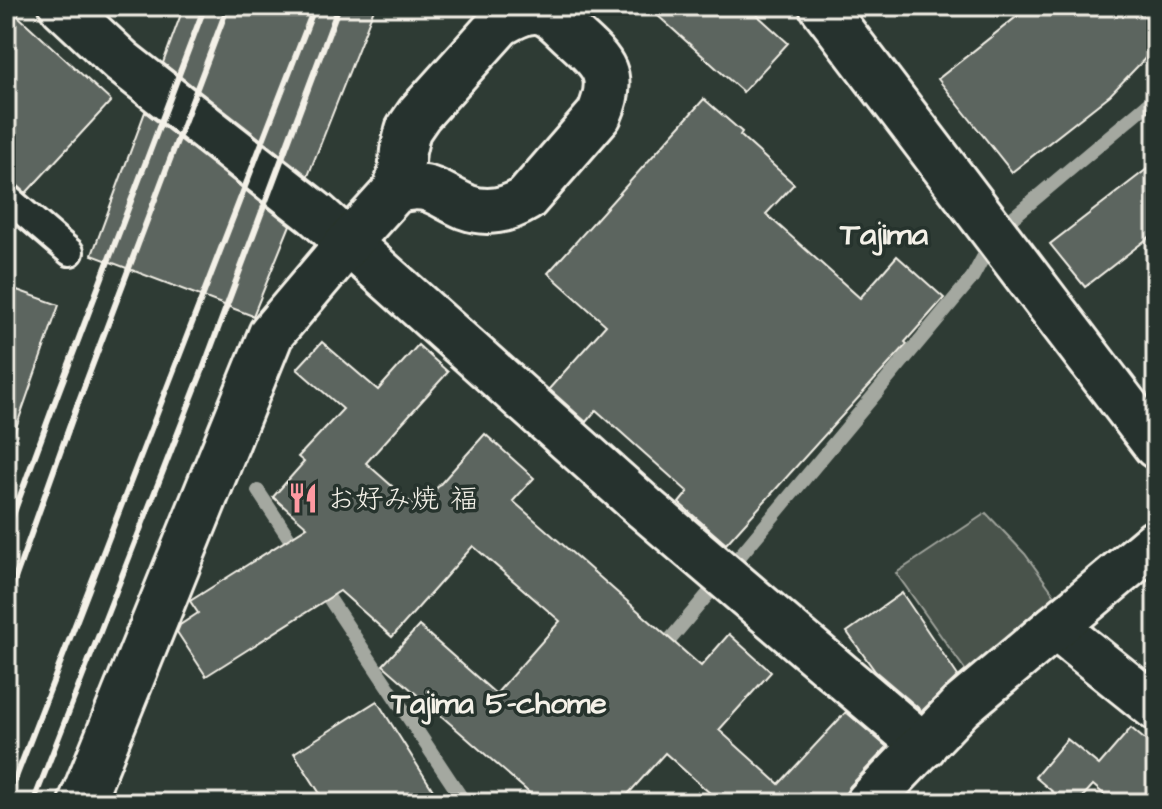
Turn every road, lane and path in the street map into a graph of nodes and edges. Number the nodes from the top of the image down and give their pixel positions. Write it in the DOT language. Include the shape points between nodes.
graph roads {
  1 [pos="62,6"];
  2 [pos="822,6"];
  3 [pos="395,191"];
  4 [pos="6,197"];
  5 [pos="348,243"];
  6 [pos="70,252"];
  7 [pos="1156,446"];
  8 [pos="1156,542"];
  9 [pos="1055,627"];
  10 [pos="1156,708"];
  11 [pos="924,746"];
  12 [pos="81,803"];
  13 [pos="868,803"];
  1 -- 5 [label="street" via="122,62"];
  2 -- 7 [label="street"];
  3 -- 3 [label="street" via="408,130 500,24 531,11 543,12 605,69 605,101 599,115 526,199 512,208 467,207 423,187"];
  3 -- 5 [label="street"];
  4 -- 6 [label="lane"];
  5 -- 11 [label="street" via="645,508"];
  5 -- 12 [label="street" via="271,334"];
  8 -- 9 [label="street"];
  9 -- 10 [label="street"];
  9 -- 11 [label="street" via="960,707"];
  11 -- 13 [label="street"];
}
